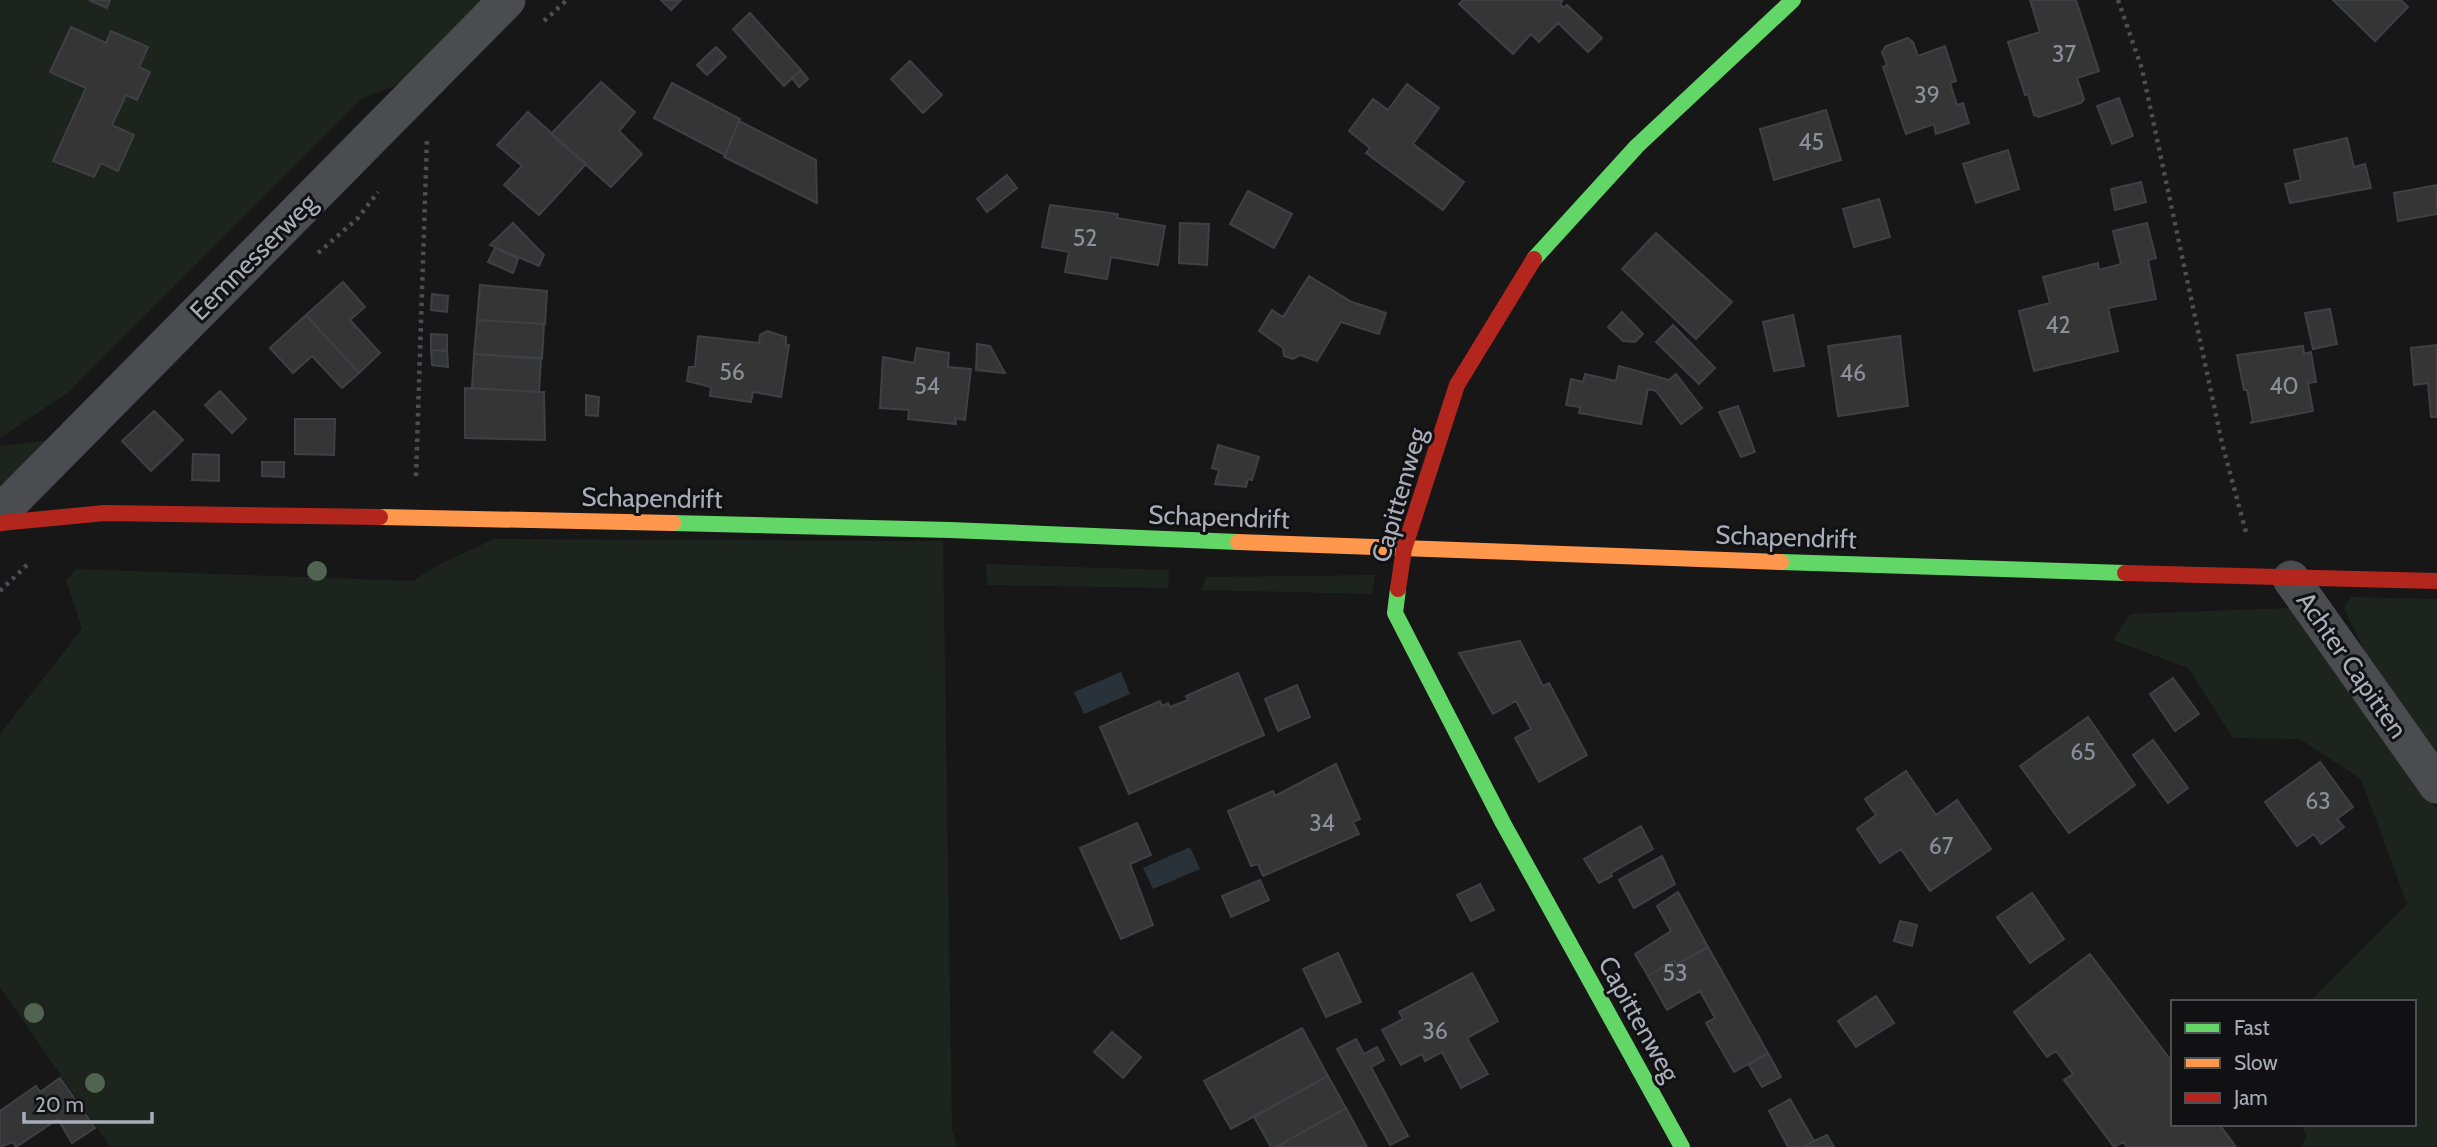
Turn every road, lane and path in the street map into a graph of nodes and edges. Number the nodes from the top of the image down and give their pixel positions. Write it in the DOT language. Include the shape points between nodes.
graph roads {
  1 [pos="507,0"];
  2 [pos="1793,0"];
  3 [pos="2118,0"];
  4 [pos="427,127"];
  5 [pos="0,513"];
  6 [pos="411,517"];
  7 [pos="0,523"];
  8 [pos="1404,549"];
  9 [pos="2274,578"];
  10 [pos="2437,581"];
  11 [pos="2437,785"];
  12 [pos="1682,1147"];
  1 -- 5 [label="street, Eemnesserweg"];
  2 -- 8 [label="street, Capittenweg" via="1637,146 1525,267 1457,385"];
  3 -- 9 [label="path" via="2142,69 2222,443"];
  4 -- 6 [label="path"];
  6 -- 7 [label="street, Schapendrift" via="104,513"];
  6 -- 8 [label="street, Schapendrift" via="950,530"];
  8 -- 9 [label="street, Schapendrift"];
  8 -- 12 [label="street, Capittenweg" via="1395,613 1503,823"];
  9 -- 10 [label="street, Schapendrift"];
  9 -- 11 [label="street, Achter Capitten"];
}
